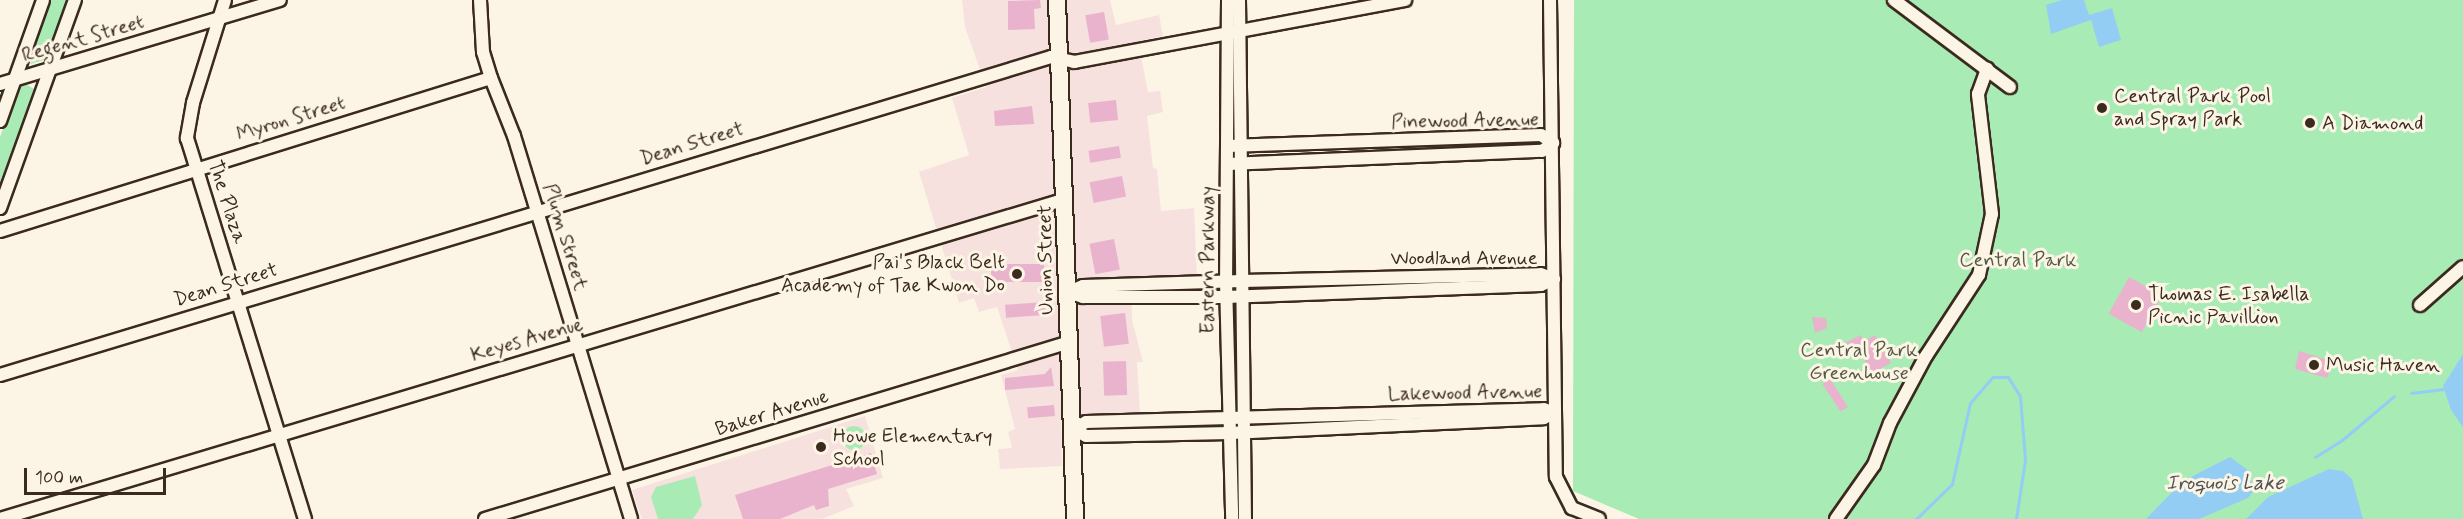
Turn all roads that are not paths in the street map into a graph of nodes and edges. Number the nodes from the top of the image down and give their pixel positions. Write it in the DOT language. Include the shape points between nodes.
graph roads {
  1 [pos="43,0"];
  2 [pos="75,0"];
  3 [pos="225,0"];
  4 [pos="280,0"];
  5 [pos="480,0"];
  6 [pos="1058,0"];
  7 [pos="1228,0"];
  8 [pos="1239,0"];
  9 [pos="1405,0"];
  10 [pos="1550,0"];
  11 [pos="1894,0"];
  12 [pos="218,19"];
  13 [pos="1234,31"];
  14 [pos="1062,61"];
  15 [pos="51,67"];
  16 [pos="1987,69"];
  17 [pos="491,78"];
  18 [pos="15,80"];
  19 [pos="0,84"];
  20 [pos="2010,87"];
  21 [pos="0,121"];
  22 [pos="1553,143"];
  23 [pos="1235,146"];
  24 [pos="1241,163"];
  25 [pos="1228,164"];
  26 [pos="195,169"];
  27 [pos="1066,199"];
  28 [pos="0,208"];
  29 [pos="537,211"];
  30 [pos="0,231"];
  31 [pos="2463,267"];
  32 [pos="1554,279"];
  33 [pos="1242,281"];
  34 [pos="1226,282"];
  35 [pos="1069,292"];
  36 [pos="1242,295"];
  37 [pos="1226,297"];
  38 [pos="240,301"];
  39 [pos="2420,305"];
  40 [pos="1070,342"];
  41 [pos="579,345"];
  42 [pos="0,375"];
  43 [pos="1554,413"];
  44 [pos="1237,417"];
  45 [pos="1151,420"];
  46 [pos="1073,429"];
  47 [pos="1237,432"];
  48 [pos="280,433"];
  49 [pos="1151,433"];
  50 [pos="619,480"];
  51 [pos="0,519"];
  52 [pos="305,519"];
  53 [pos="485,519"];
  54 [pos="631,519"];
  55 [pos="1075,519"];
  56 [pos="1232,519"];
  57 [pos="1245,519"];
  58 [pos="1599,519"];
  59 [pos="1836,519"];
  1 -- 18 [label="street"];
  2 -- 15 [label="street"];
  3 -- 12 [label="street, The Plaza"];
  4 -- 12 [label="street, Regent Street"];
  5 -- 17 [label="street, Plum Street" via="483,52"];
  6 -- 14 [label="main road, Union Street"];
  7 -- 13 [label="street, Eastern Parkway"];
  8 -- 13 [label="street, Eastern Parkway"];
  9 -- 13 [label="street, Dean Street"];
  10 -- 22 [label="street"];
  11 -- 16 [label="street"];
  12 -- 15 [label="street, Regent Street"];
  12 -- 26 [label="street, The Plaza" via="187,138"];
  13 -- 14 [label="street, Dean Street"];
  13 -- 23 [label="street, Eastern Parkway"];
  14 -- 27 [label="main road, Union Street"];
  14 -- 29 [label="street, Dean Street" via="1050,57"];
  15 -- 18 [label="street, Regent Street"];
  15 -- 28 [label="street"];
  16 -- 20 [label="street"];
  16 -- 59 [label="street" via="1978,94 1992,214 1979,275 1926,356 1890,423 1874,465"];
  17 -- 26 [label="street, Myron Street"];
  17 -- 29 [label="street, Plum Street"];
  18 -- 19 [label="street, Regent Street"];
  18 -- 21 [label="street"];
  22 -- 23 [label="street, Pinewood Avenue" via="1541,135"];
  22 -- 24 [label="street, Pinewood Avenue" via="1542,152"];
  22 -- 32 [label="street"];
  23 -- 24 [label="street, Eastern Parkway"];
  23 -- 25 [label="street, Eastern Parkway"];
  24 -- 25 [label="street, Pinewood Avenue"];
  24 -- 33 [label="street, Eastern Parkway"];
  25 -- 34 [label="street, Eastern Parkway"];
  26 -- 30 [label="street, Myron Street"];
  26 -- 38 [label="street, The Plaza"];
  27 -- 35 [label="main road, Union Street"];
  27 -- 41 [label="street, Keyes Avenue"];
  29 -- 38 [label="street, Dean Street"];
  29 -- 41 [label="street, Plum Street"];
  31 -- 39 [label="street"];
  32 -- 33 [label="street, Woodland Avenue" via="1541,274"];
  32 -- 36 [label="street, Woodland Avenue" via="1541,285"];
  32 -- 43 [label="street"];
  33 -- 34 [label="street, Woodland Avenue"];
  33 -- 36 [label="street, Eastern Parkway"];
  34 -- 35 [label="street, Woodland Avenue" via="1083,286"];
  34 -- 37 [label="street, Eastern Parkway"];
  35 -- 37 [label="street, Woodland Avenue" via="1083,297"];
  35 -- 40 [label="main road, Union Street"];
  36 -- 37 [label="street, Woodland Avenue"];
  36 -- 44 [label="street, Eastern Parkway"];
  37 -- 44 [label="street, Eastern Parkway"];
  38 -- 42 [label="street, Dean Street"];
  38 -- 48 [label="street, The Plaza"];
  40 -- 46 [label="main road, Union Street"];
  40 -- 50 [label="street, Baker Avenue"];
  41 -- 48 [label="street, Keyes Avenue"];
  41 -- 50 [label="street, Plum Street"];
  43 -- 44 [label="street, Lakewood Avenue" via="1544,408"];
  43 -- 47 [label="street, Lakewood Avenue" via="1544,418"];
  43 -- 58 [label="street" via="1560,492 1572,508"];
  44 -- 45 [label="street, Lakewood Avenue"];
  44 -- 47 [label="street, Eastern Parkway"];
  45 -- 46 [label="street, Lakewood Avenue" via="1086,422"];
  45 -- 49 [label="street"];
  46 -- 49 [label="street, Lakewood Avenue" via="1086,436"];
  46 -- 55 [label="main road, Union Street"];
  47 -- 49 [label="street, Lakewood Avenue"];
  47 -- 56 [label="street, Eastern Parkway"];
  47 -- 57 [label="street, Eastern Parkway"];
  48 -- 51 [label="street, Keyes Avenue"];
  48 -- 52 [label="street, The Plaza"];
  50 -- 53 [label="street, Baker Avenue"];
  50 -- 54 [label="street, Plum Street"];
}
